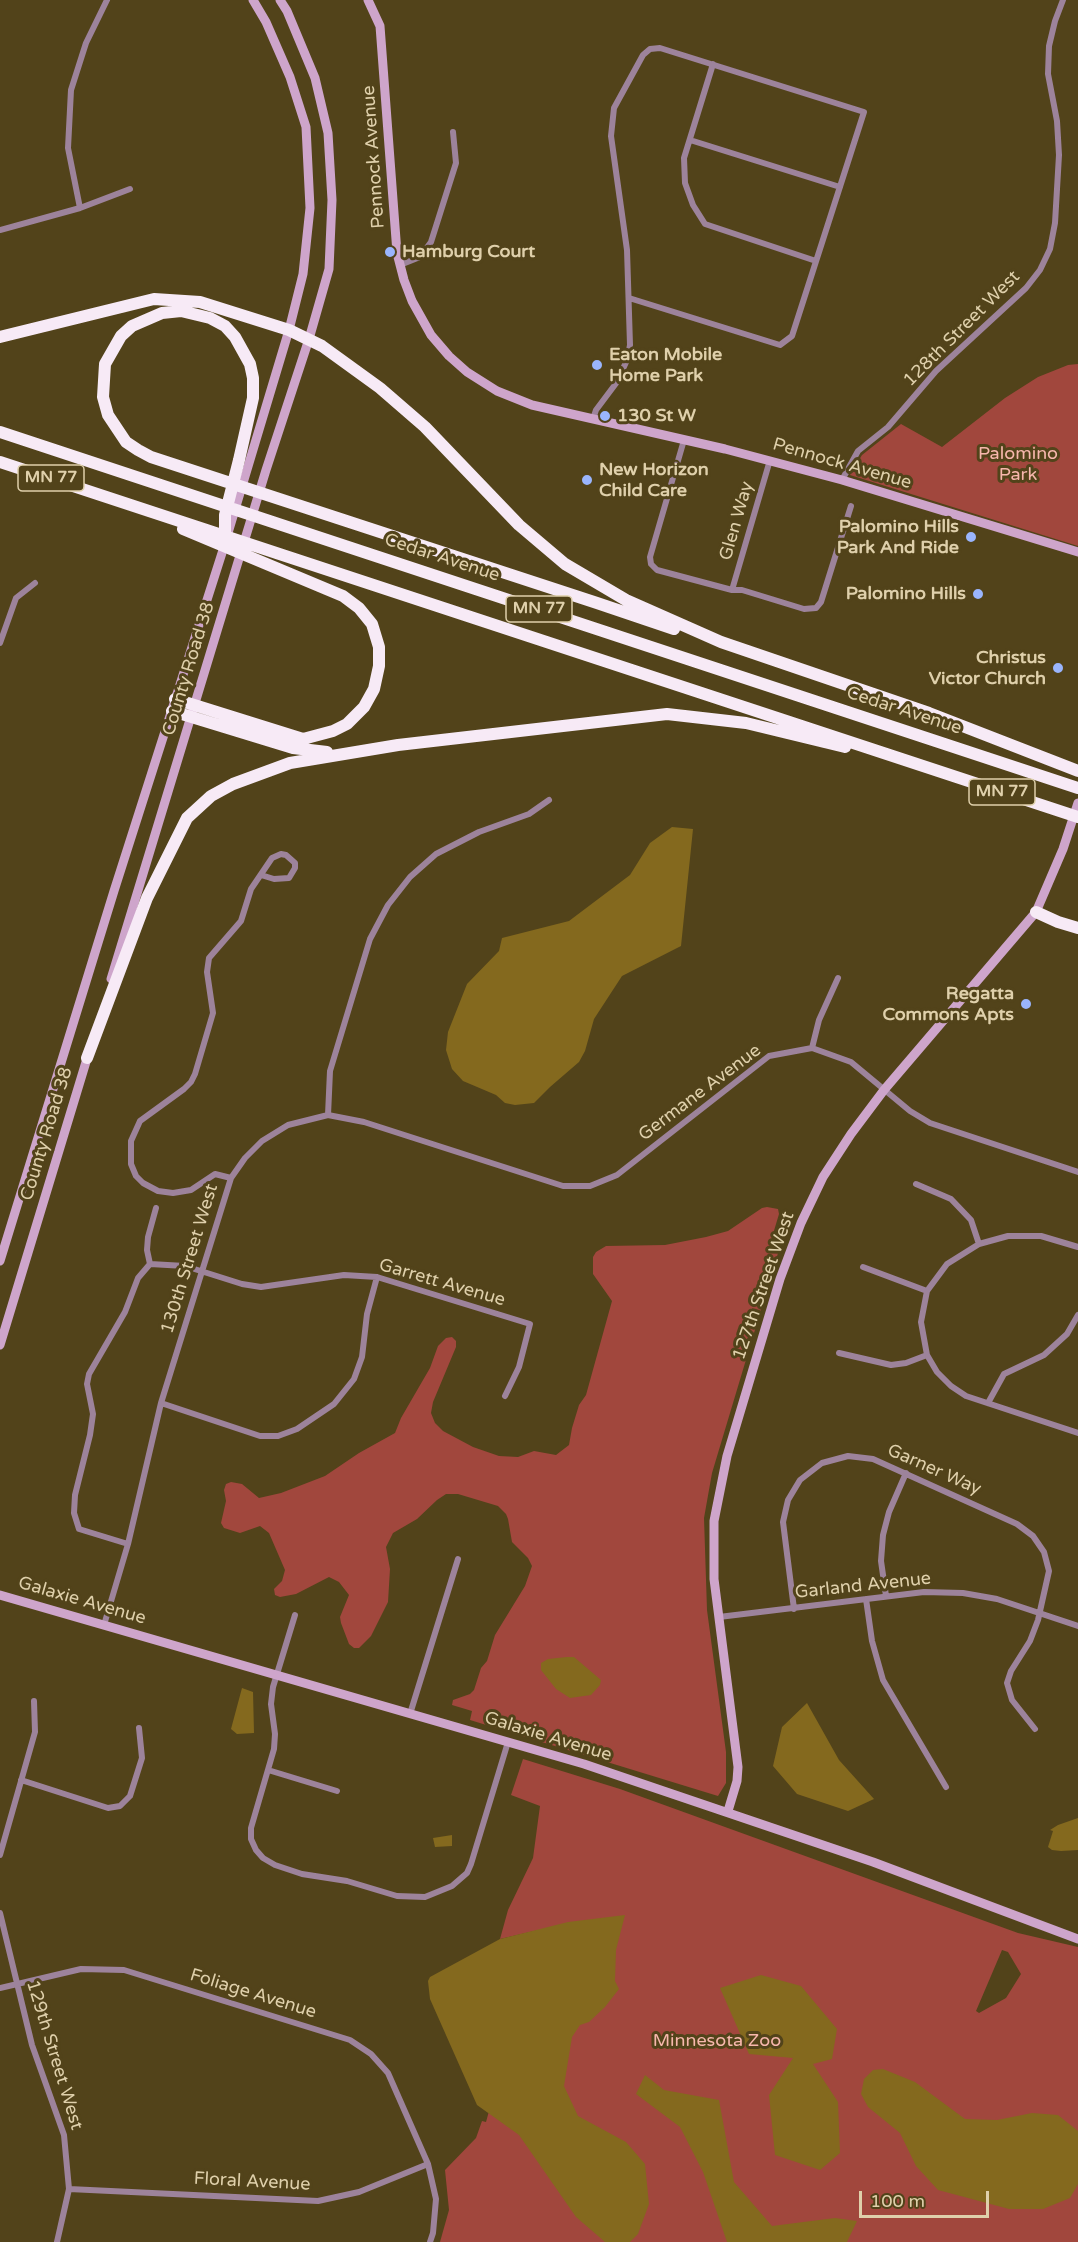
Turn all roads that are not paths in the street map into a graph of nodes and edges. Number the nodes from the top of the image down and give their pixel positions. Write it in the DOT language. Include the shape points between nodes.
graph roads {
  1 [pos="107,0"];
  2 [pos="253,0"];
  3 [pos="282,0"];
  4 [pos="368,0"];
  5 [pos="1063,0"];
  6 [pos="713,64"];
  7 [pos="453,132"];
  8 [pos="690,140"];
  9 [pos="840,187"];
  10 [pos="130,189"];
  11 [pos="80,208"];
  12 [pos="0,230"];
  13 [pos="816,261"];
  14 [pos="400,265"];
  15 [pos="628,298"];
  16 [pos="289,330"];
  17 [pos="0,337"];
  18 [pos="309,339"];
  19 [pos="593,420"];
  20 [pos="0,432"];
  21 [pos="684,440"];
  22 [pos="770,460"];
  23 [pos="0,462"];
  24 [pos="244,462"];
  25 [pos="842,480"];
  26 [pos="101,495"];
  27 [pos="851,506"];
  28 [pos="225,544"];
  29 [pos="1078,552"];
  30 [pos="35,584"];
  31 [pos="732,590"];
  32 [pos="721,642"];
  33 [pos="0,643"];
  34 [pos="174,705"];
  35 [pos="193,711"];
  36 [pos="344,754"];
  37 [pos="927,767"];
  38 [pos="1078,771"];
  39 [pos="1078,788"];
  40 [pos="549,800"];
  41 [pos="1078,803"];
  42 [pos="1078,817"];
  43 [pos="261,875"];
  44 [pos="1036,912"];
  45 [pos="1078,928"];
  46 [pos="838,978"];
  47 [pos="812,1048"];
  48 [pos="87,1058"];
  49 [pos="884,1090"];
  50 [pos="328,1115"];
  51 [pos="1078,1172"];
  52 [pos="231,1178"];
  53 [pos="916,1184"];
  54 [pos="156,1208"];
  55 [pos="979,1244"];
  56 [pos="1078,1247"];
  57 [pos="0,1261"];
  58 [pos="150,1264"];
  59 [pos="863,1267"];
  60 [pos="201,1270"];
  61 [pos="377,1277"];
  62 [pos="927,1291"];
  63 [pos="1078,1315"];
  64 [pos="0,1345"];
  65 [pos="839,1353"];
  66 [pos="927,1355"];
  67 [pos="505,1396"];
  68 [pos="161,1403"];
  69 [pos="988,1403"];
  70 [pos="1078,1433"];
  71 [pos="906,1473"];
  72 [pos="128,1544"];
  73 [pos="458,1559"];
  74 [pos="0,1595"];
  75 [pos="886,1596"];
  76 [pos="866,1599"];
  77 [pos="794,1609"];
  78 [pos="1041,1613"];
  79 [pos="295,1615"];
  80 [pos="719,1617"];
  81 [pos="105,1625"];
  82 [pos="1078,1626"];
  83 [pos="278,1674"];
  84 [pos="34,1701"];
  85 [pos="411,1714"];
  86 [pos="139,1728"];
  87 [pos="1035,1730"];
  88 [pos="508,1742"];
  89 [pos="268,1770"];
  90 [pos="21,1780"];
  91 [pos="946,1787"];
  92 [pos="337,1791"];
  93 [pos="728,1811"];
  94 [pos="0,1855"];
  95 [pos="0,1913"];
  96 [pos="1078,1939"];
  97 [pos="16,1983"];
  98 [pos="0,1988"];
  99 [pos="428,2164"];
  100 [pos="69,2189"];
  101 [pos="57,2242"];
  102 [pos="430,2242"];
  1 -- 11 [label="street" via="86,43 71,90 68,148"];
  2 -- 16 [label="street" via="290,77 306,127 310,208 303,273"];
  3 -- 18 [label="street, County Road 38" via="315,78 328,133 332,200 328,269"];
  4 -- 14 [label="street, Pennock Avenue" via="380,26"];
  5 -- 25 [label="street, 128th Street West" via="1049,46 1048,74 1059,154 1050,249 1026,288 936,371 888,427 858,451"];
  6 -- 8 [label="street"];
  6 -- 9 [label="street" via="864,112"];
  6 -- 15 [label="street" via="660,48 650,49 614,108 611,136 627,250"];
  7 -- 14 [label="street" via="456,163 431,242 420,257"];
  8 -- 9 [label="street"];
  8 -- 13 [label="street" via="684,158 685,183 705,224"];
  9 -- 13 [label="street"];
  10 -- 11 [label="street"];
  11 -- 12 [label="street"];
  13 -- 15 [label="street" via="792,336 780,345"];
  14 -- 19 [label="street, Pennock Avenue" via="421,319 443,349 467,372 522,402"];
  15 -- 19 [label="street" via="627,360"];
  16 -- 17 [label="highway" via="200,302 154,299"];
  16 -- 18 [label="highway"];
  16 -- 24 [label="street"];
  18 -- 32 [label="highway" via="380,388 425,427 519,525 565,564 626,600"];
  18 -- 35 [label="street, County Road 38"];
  19 -- 21 [label="street, Pennock Avenue"];
  20 -- 39 [label="highway, Cedar Avenue / MN 77"];
  21 -- 22 [label="street, Pennock Avenue"];
  21 -- 31 [label="street" via="660,518 651,564 657,570"];
  22 -- 25 [label="street, Pennock Avenue"];
  22 -- 31 [label="street, Glen Way"];
  23 -- 26 [label="highway, MN 77"];
  24 -- 28 [label="highway" via="225,515"];
  24 -- 32 [label="highway" via="253,378 235,337 210,318 181,311 162,313 132,326 121,336 105,364 103,397 117,430 138,450"];
  25 -- 29 [label="street, Pennock Avenue"];
  26 -- 35 [label="highway" via="343,596 372,624 379,647 374,689 364,707 347,724 333,731 303,739"];
  26 -- 37 [label="highway, MN 77"];
  27 -- 31 [label="street" via="816,609"];
  28 -- 34 [label="street, County Road 38"];
  30 -- 33 [label="street" via="16,598"];
  32 -- 38 [label="highway" via="929,713"];
  34 -- 35 [label="highway"];
  34 -- 57 [label="street, County Road 38"];
  35 -- 36 [label="highway" via="293,748"];
  35 -- 48 [label="street, County Road 38"];
  36 -- 37 [label="highway" via="667,714 746,723"];
  36 -- 48 [label="highway" via="290,763 233,784 211,796 187,818 147,898"];
  37 -- 42 [label="highway, MN 77"];
  40 -- 50 [label="street" via="529,814 479,832 436,854 410,877 388,905 370,939 330,1071"];
  41 -- 44 [label="street, 127th Street West" via="1064,849"];
  43 -- 43 [label="street" via="289,878 294,863 286,855 277,855"];
  43 -- 52 [label="street" via="251,889 241,921 209,958 207,972 213,1012 191,1082 140,1121 131,1141 131,1164 136,1176 158,1191 191,1190 215,1173"];
  44 -- 45 [label="highway"];
  44 -- 49 [label="street, 127th Street West"];
  46 -- 47 [label="street" via="819,1020"];
  47 -- 49 [label="street" via="851,1062"];
  47 -- 50 [label="street, Germane Avenue" via="770,1056 617,1174 590,1186 563,1186 364,1122"];
  48 -- 64 [label="street, County Road 38"];
  49 -- 51 [label="street" via="930,1123"];
  49 -- 80 [label="street, 127th Street West" via="824,1177 780,1279 718,1493 713,1555"];
  50 -- 52 [label="street, 130th Street West" via="288,1125 262,1141"];
  52 -- 60 [label="street, 130th Street West"];
  53 -- 55 [label="street" via="951,1199 971,1220"];
  54 -- 58 [label="street" via="148,1237"];
  55 -- 56 [label="street" via="1008,1236 1041,1236"];
  55 -- 62 [label="street" via="947,1264"];
  58 -- 60 [label="street, Garrett Avenue"];
  58 -- 72 [label="street" via="138,1278 125,1312 89,1374 93,1414 75,1495 74,1513 79,1529"];
  59 -- 62 [label="street"];
  60 -- 61 [label="street, Garrett Avenue" via="261,1287 344,1275"];
  60 -- 68 [label="street, 130th Street West"];
  61 -- 67 [label="street, Garrett Avenue" via="530,1324 519,1367"];
  61 -- 68 [label="street" via="354,1379 334,1404 297,1429 278,1436 260,1436"];
  62 -- 66 [label="street" via="921,1322"];
  63 -- 69 [label="street" via="1067,1334 1044,1355 1004,1374"];
  65 -- 66 [label="street" via="891,1365"];
  66 -- 69 [label="street" via="951,1386"];
  68 -- 72 [label="street, 130th Street West"];
  69 -- 70 [label="street"];
  71 -- 75 [label="street" via="883,1535 881,1561"];
  71 -- 77 [label="street, Garner Way" via="873,1459 848,1456 822,1463 800,1480 788,1500 783,1522"];
  71 -- 78 [label="street, Garner Way" via="1017,1524 1033,1536 1044,1552 1049,1571"];
  72 -- 81 [label="street, 130th Street West"];
  73 -- 85 [label="street"];
  74 -- 81 [label="street, Galaxie Avenue"];
  75 -- 76 [label="street, Garland Avenue"];
  75 -- 78 [label="street, Garland Avenue" via="963,1593"];
  76 -- 77 [label="street, Garland Avenue"];
  76 -- 91 [label="street" via="883,1680"];
  77 -- 80 [label="street, Garland Avenue"];
  78 -- 82 [label="street, Garland Avenue"];
  78 -- 87 [label="street, Garner Way" via="1007,1683 1012,1700"];
  79 -- 83 [label="street"];
  80 -- 93 [label="street, 127th Street West" via="738,1767"];
  81 -- 83 [label="street, Galaxie Avenue"];
  83 -- 85 [label="street, Galaxie Avenue"];
  83 -- 89 [label="street" via="270,1704 275,1734"];
  84 -- 90 [label="street" via="35,1732"];
  85 -- 88 [label="street, Galaxie Avenue"];
  86 -- 90 [label="street" via="142,1758 130,1796 120,1806 108,1808"];
  88 -- 89 [label="street" via="471,1864 452,1886 425,1897 397,1896 347,1881 303,1874 263,1858 251,1839 251,1828"];
  88 -- 93 [label="street, Galaxie Avenue"];
  89 -- 92 [label="street"];
  90 -- 94 [label="street"];
  93 -- 96 [label="street, Galaxie Avenue"];
  95 -- 97 [label="street, 129th Street West"];
  97 -- 98 [label="street, Foliage Avenue"];
  97 -- 99 [label="street, Foliage Avenue" via="81,1969 124,1970 350,2040 371,2054 388,2073"];
  97 -- 100 [label="street, 129th Street West" via="32,2045 64,2135"];
  99 -- 100 [label="street, Floral Avenue" via="359,2192 318,2200"];
  99 -- 102 [label="street, Foliage Avenue" via="436,2199"];
  100 -- 101 [label="street, 129th Street West"];
}
